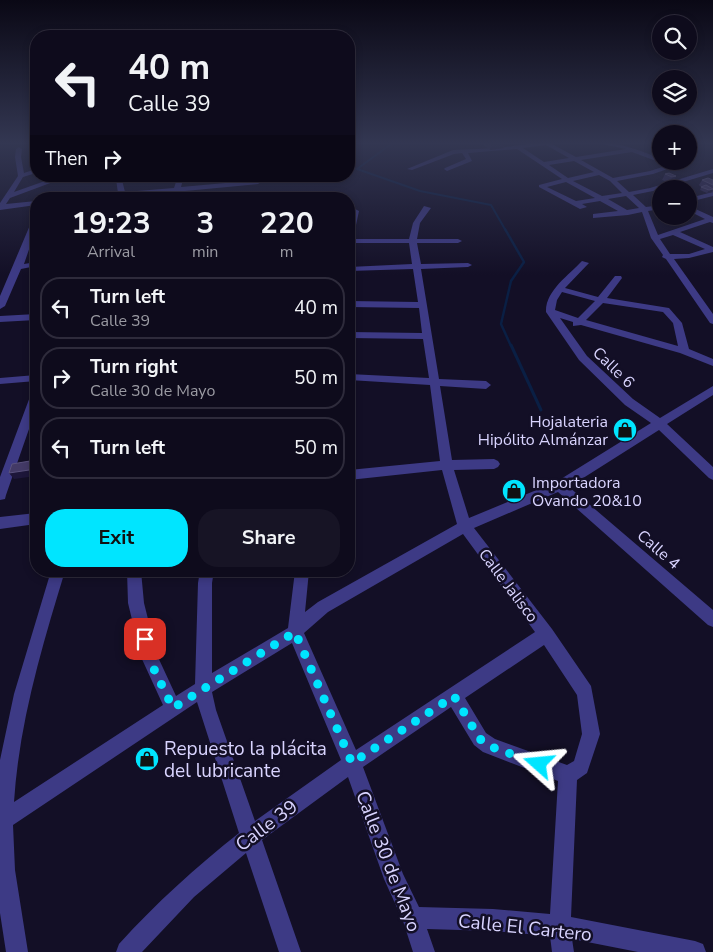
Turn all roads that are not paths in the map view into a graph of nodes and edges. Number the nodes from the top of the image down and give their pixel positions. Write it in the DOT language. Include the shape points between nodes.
graph roads {
  1 [pos="14,186"];
  2 [pos="32,186"];
  3 [pos="198,186"];
  4 [pos="542,186"];
  5 [pos="579,186"];
  6 [pos="620,186"];
  7 [pos="662,186"];
  8 [pos="177,188"];
  9 [pos="140,192"];
  10 [pos="182,192"];
  11 [pos="10,193"];
  12 [pos="629,194"];
  13 [pos="713,194"];
  14 [pos="600,198"];
  15 [pos="697,198"];
  16 [pos="576,203"];
  17 [pos="30,204"];
  18 [pos="0,208"];
  19 [pos="427,208"];
  20 [pos="652,209"];
  21 [pos="645,211"];
  22 [pos="697,212"];
  23 [pos="628,213"];
  24 [pos="712,220"];
  25 [pos="673,232"];
  26 [pos="30,236"];
  27 [pos="654,238"];
  28 [pos="355,241"];
  29 [pos="412,241"];
  30 [pos="458,241"];
  31 [pos="712,249"];
  32 [pos="666,257"];
  33 [pos="585,263"];
  34 [pos="30,265"];
  35 [pos="468,265"];
  36 [pos="415,266"];
  37 [pos="18,267"];
  38 [pos="355,269"];
  39 [pos="618,278"];
  40 [pos="560,289"];
  41 [pos="600,300"];
  42 [pos="355,304"];
  43 [pos="423,304"];
  44 [pos="0,306"];
  45 [pos="551,312"];
  46 [pos="30,317"];
  47 [pos="0,319"];
  48 [pos="580,320"];
  49 [pos="713,322"];
  50 [pos="564,333"];
  51 [pos="355,335"];
  52 [pos="428,336"];
  53 [pos="684,351"];
  54 [pos="713,363"];
  55 [pos="355,377"];
  56 [pos="30,378"];
  57 [pos="0,381"];
  58 [pos="435,382"];
  59 [pos="486,385"];
  60 [pos="713,390"];
  61 [pos="30,411"];
  62 [pos="659,423"];
  63 [pos="494,464"];
  64 [pos="448,465"];
  65 [pos="355,474"];
  66 [pos="713,475"];
  67 [pos="560,486"];
  68 [pos="0,495"];
  69 [pos="30,520"];
  70 [pos="0,523"];
  71 [pos="465,526"];
  72 [pos="56,577"];
  73 [pos="134,577"];
  74 [pos="206,577"];
  75 [pos="301,577"];
  76 [pos="713,620"];
  77 [pos="295,632"];
  78 [pos="546,634"];
  79 [pos="203,688"];
  80 [pos="454,696"];
  81 [pos="173,708"];
  82 [pos="352,763"];
  83 [pos="568,775"];
  84 [pos="2,821"];
  85 [pos="251,835"];
  86 [pos="413,918"];
  87 [pos="560,926"];
  88 [pos="16,952"];
  89 [pos="127,952"];
  90 [pos="290,952"];
  91 [pos="424,952"];
  92 [pos="563,952"];
  93 [pos="695,952"];
  1 -- 11 [label="street"];
  2 -- 11 [label="street"];
  3 -- 8 [label="street"];
  4 -- 16 [label="street"];
  5 -- 14 [label="street"];
  6 -- 12 [label="street"];
  7 -- 12 [label="street"];
  8 -- 9 [label="street"];
  8 -- 10 [label="street"];
  11 -- 18 [label="street"];
  12 -- 14 [label="street"];
  12 -- 21 [label="street"];
  13 -- 15 [label="street"];
  14 -- 16 [label="street"];
  14 -- 23 [label="street"];
  16 -- 23 [label="street" via="597,216"];
  17 -- 18 [label="street"];
  19 -- 29 [label="street, Calle Jalisco" via="420,216"];
  20 -- 21 [label="street"];
  21 -- 23 [label="street"];
  21 -- 27 [label="street"];
  22 -- 24 [label="street"];
  24 -- 25 [label="street"];
  25 -- 27 [label="street"];
  25 -- 31 [label="street"];
  26 -- 37 [label="street"];
  27 -- 32 [label="street"];
  28 -- 29 [label="street"];
  29 -- 30 [label="street"];
  29 -- 36 [label="street, Calle Jalisco"];
  31 -- 32 [label="street" via="689,256"];
  32 -- 49 [label="street"];
  33 -- 40 [label="street"];
  34 -- 37 [label="street"];
  35 -- 36 [label="street"];
  36 -- 38 [label="street"];
  36 -- 43 [label="street, Calle Jalisco"];
  37 -- 44 [label="street"];
  39 -- 41 [label="street"];
  40 -- 41 [label="street"];
  40 -- 45 [label="street" via="551,302"];
  41 -- 48 [label="street"];
  41 -- 53 [label="street" via="666,310 681,331"];
  42 -- 43 [label="street"];
  43 -- 52 [label="street, Calle Jalisco"];
  45 -- 48 [label="street"];
  45 -- 50 [label="street, Calle 6"];
  46 -- 47 [label="street"];
  48 -- 50 [label="street"];
  48 -- 53 [label="street"];
  50 -- 62 [label="street, Calle 6" via="582,358 629,402"];
  51 -- 52 [label="street"];
  52 -- 58 [label="street, Calle Jalisco"];
  53 -- 54 [label="street"];
  55 -- 58 [label="street"];
  56 -- 57 [label="street"];
  58 -- 59 [label="street"];
  58 -- 64 [label="street, Calle Jalisco"];
  60 -- 62 [label="street"];
  61 -- 68 [label="street"];
  62 -- 66 [label="street, Calle 6"];
  62 -- 67 [label="street"];
  63 -- 64 [label="street"];
  64 -- 65 [label="street"];
  64 -- 71 [label="street, Calle Jalisco"];
  67 -- 71 [label="street"];
  67 -- 76 [label="street, Calle 4"];
  69 -- 70 [label="street"];
  71 -- 77 [label="street" via="324,607"];
  71 -- 78 [label="street, Calle Jalisco"];
  72 -- 84 [label="street" via="27,672 12,735"];
  73 -- 81 [label="street" via="136,603 149,657"];
  74 -- 79 [label="street"];
  75 -- 77 [label="street"];
  77 -- 79 [label="street"];
  77 -- 82 [label="street, Calle 30 de Mayo"];
  78 -- 80 [label="street, Calle 39"];
  78 -- 83 [label="street, Calle Jalisco" via="587,697 591,734 581,768"];
  79 -- 81 [label="street"];
  79 -- 85 [label="street" via="210,719"];
  80 -- 82 [label="street, Calle 39"];
  80 -- 83 [label="street" via="480,739 489,746"];
  81 -- 84 [label="street"];
  82 -- 85 [label="street, Calle 39"];
  82 -- 86 [label="street, Calle 30 de Mayo" via="394,879"];
  83 -- 87 [label="street"];
  84 -- 88 [label="street" via="5,877"];
  85 -- 89 [label="street, Calle 39" via="173,900"];
  85 -- 90 [label="street"];
  86 -- 87 [label="street, Calle El Cartero"];
  86 -- 91 [label="street, Calle 30 de Mayo"];
  87 -- 92 [label="street"];
  87 -- 93 [label="street, Calle El Cartero"];
}
